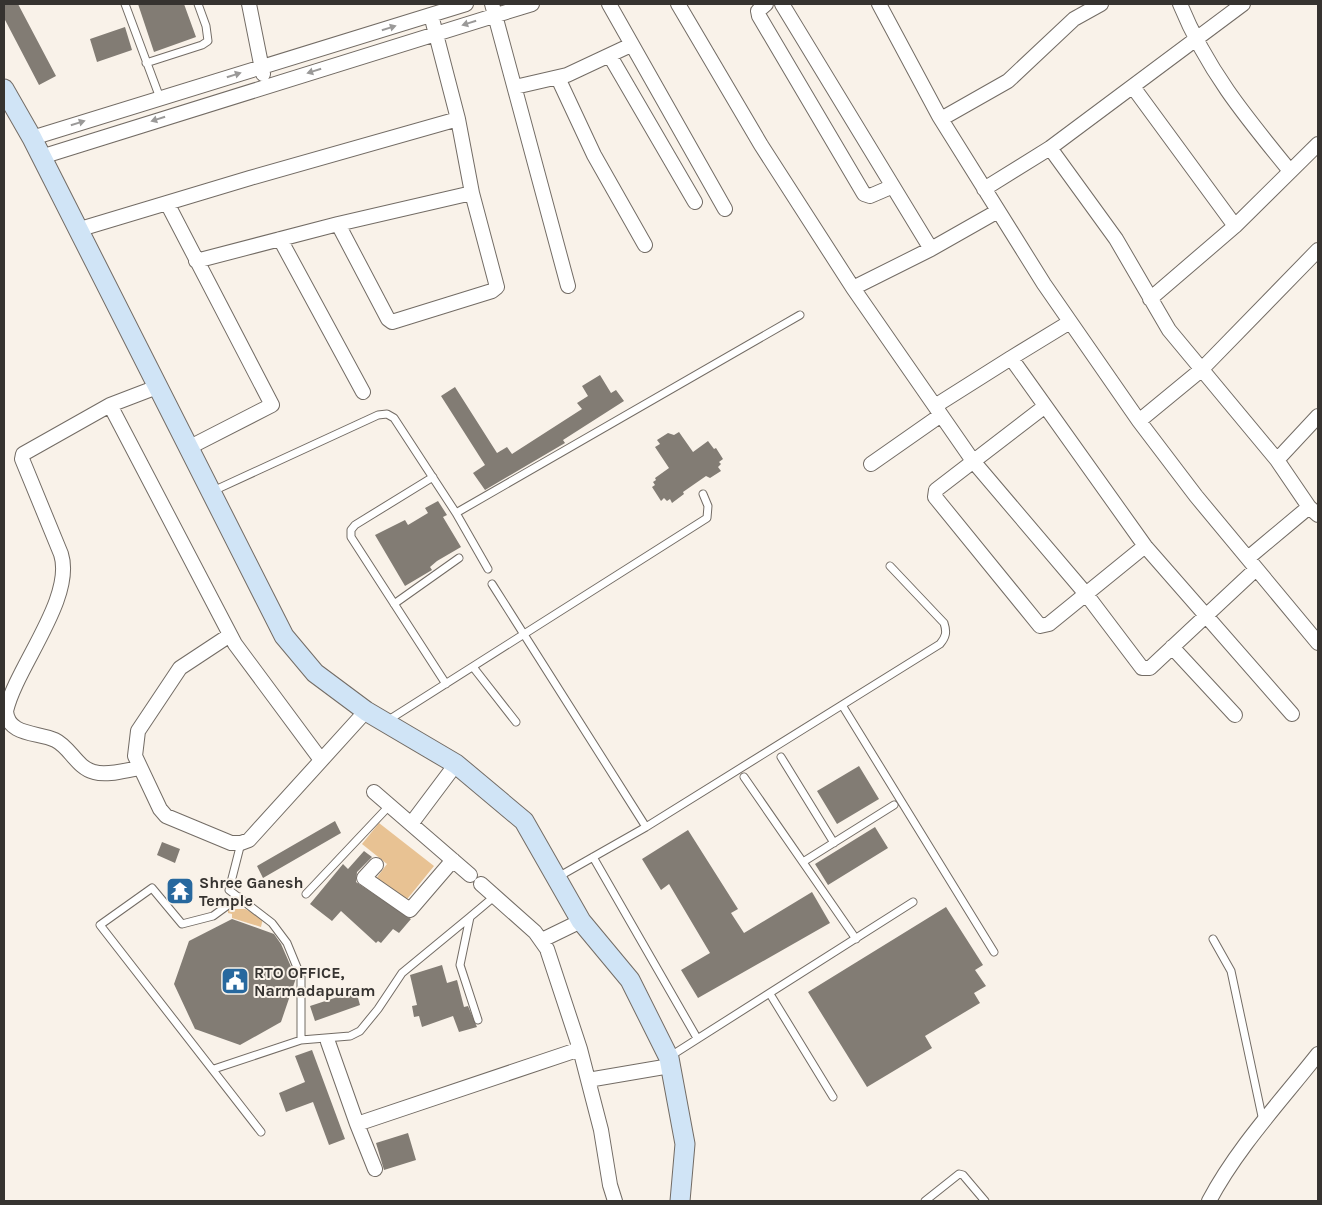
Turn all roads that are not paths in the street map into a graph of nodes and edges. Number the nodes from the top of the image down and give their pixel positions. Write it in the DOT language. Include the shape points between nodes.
graph roads {
  1 [pos="126,4"];
  2 [pos="198,4"];
  3 [pos="249,4"];
  4 [pos="466,4"];
  5 [pos="532,4"];
  6 [pos="609,4"];
  7 [pos="678,4"];
  8 [pos="766,4"];
  9 [pos="782,4"];
  10 [pos="879,4"];
  11 [pos="1101,4"];
  12 [pos="1180,4"];
  13 [pos="1243,4"];
  14 [pos="494,10"];
  15 [pos="431,15"];
  16 [pos="436,34"];
  17 [pos="1195,39"];
  18 [pos="631,45"];
  19 [pos="610,56"];
  20 [pos="146,63"];
  21 [pos="262,67"];
  22 [pos="558,78"];
  23 [pos="266,86"];
  24 [pos="515,87"];
  25 [pos="1133,87"];
  26 [pos="4,89"];
  27 [pos="160,98"];
  28 [pos="458,119"];
  29 [pos="941,119"];
  30 [pos="32,138"];
  31 [pos="1318,144"];
  32 [pos="1050,148"];
  33 [pos="41,157"];
  34 [pos="1290,171"];
  35 [pos="891,186"];
  36 [pos="984,189"];
  37 [pos="472,193"];
  38 [pos="695,202"];
  39 [pos="167,203"];
  40 [pos="724,209"];
  41 [pos="998,211"];
  42 [pos="338,224"];
  43 [pos="1234,226"];
  44 [pos="77,230"];
  45 [pos="280,239"];
  46 [pos="645,245"];
  47 [pos="930,249"];
  48 [pos="1318,250"];
  49 [pos="196,261"];
  50 [pos="568,286"];
  51 [pos="853,288"];
  52 [pos="1150,299"];
  53 [pos="800,315"];
  54 [pos="1070,322"];
  55 [pos="1011,358"];
  56 [pos="1201,370"];
  57 [pos="157,387"];
  58 [pos="362,392"];
  59 [pos="110,405"];
  60 [pos="1044,407"];
  61 [pos="938,410"];
  62 [pos="1318,416"];
  63 [pos="1139,421"];
  64 [pos="188,448"];
  65 [pos="1277,460"];
  66 [pos="973,461"];
  67 [pos="871,464"];
  68 [pos="433,477"];
  69 [pos="210,493"];
  70 [pos="702,494"];
  71 [pos="1314,511"];
  72 [pos="456,513"];
  73 [pos="1144,546"];
  74 [pos="459,558"];
  75 [pos="1252,563"];
  76 [pos="890,566"];
  77 [pos="488,569"];
  78 [pos="492,584"];
  79 [pos="1086,594"];
  80 [pos="394,604"];
  81 [pos="1205,614"];
  82 [pos="526,634"];
  83 [pos="230,635"];
  84 [pos="1318,643"];
  85 [pos="1172,647"];
  86 [pos="473,667"];
  87 [pos="446,684"];
  88 [pos="842,705"];
  89 [pos="366,711"];
  90 [pos="1292,714"];
  91 [pos="1235,715"];
  92 [pos="385,722"];
  93 [pos="516,722"];
  94 [pos="781,757"];
  95 [pos="321,760"];
  96 [pos="456,764"];
  97 [pos="140,768"];
  98 [pos="744,777"];
  99 [pos="374,792"];
  100 [pos="390,805"];
  101 [pos="894,805"];
  102 [pos="411,824"];
  103 [pos="646,827"];
  104 [pos="834,842"];
  105 [pos="241,843"];
  106 [pos="593,857"];
  107 [pos="452,860"];
  108 [pos="803,862"];
  109 [pos="376,864"];
  110 [pos="556,878"];
  111 [pos="306,894"];
  112 [pos="495,896"];
  113 [pos="238,897"];
  114 [pos="914,902"];
  115 [pos="470,917"];
  116 [pos="581,921"];
  117 [pos="856,939"];
  118 [pos="1213,939"];
  119 [pos="542,940"];
  120 [pos="994,952"];
  121 [pos="770,994"];
  122 [pos="478,1020"];
  123 [pos="697,1038"];
  124 [pos="301,1040"];
  125 [pos="328,1042"];
  126 [pos="580,1049"];
  127 [pos="1318,1054"];
  128 [pos="670,1062"];
  129 [pos="214,1069"];
  130 [pos="588,1080"];
  131 [pos="833,1097"];
  132 [pos="1264,1122"];
  133 [pos="357,1124"];
  134 [pos="261,1132"];
  135 [pos="375,1170"];
  136 [pos="615,1201"];
  137 [pos="680,1201"];
  138 [pos="925,1201"];
  139 [pos="985,1201"];
  140 [pos="1209,1201"];
  1 -- 20 [label="lane"];
  2 -- 20 [label="lane" via="208,41"];
  3 -- 21 [label="street"];
  4 -- 15 [label="street"];
  5 -- 14 [label="street"];
  6 -- 18 [label="street"];
  7 -- 51 [label="street" via="761,145"];
  8 -- 35 [label="street" via="758,10 759,16 864,194 870,196"];
  9 -- 35 [label="street"];
  10 -- 29 [label="street"];
  11 -- 29 [label="street" via="1074,19 1008,81"];
  12 -- 17 [label="street"];
  13 -- 17 [label="street"];
  14 -- 16 [label="street, one-way"];
  14 -- 24 [label="street"];
  15 -- 16 [label="street"];
  21 -- 15 [label="street, one-way"];
  16 -- 23 [label="street, one-way"];
  16 -- 28 [label="street"];
  17 -- 25 [label="street"];
  17 -- 34 [label="street" via="1235,103"];
  18 -- 19 [label="street"];
  18 -- 40 [label="street"];
  19 -- 22 [label="street"];
  19 -- 38 [label="street"];
  20 -- 27 [label="lane"];
  21 -- 23 [label="street"];
  27 -- 21 [label="street, one-way"];
  22 -- 24 [label="street"];
  22 -- 46 [label="street" via="594,155"];
  23 -- 33 [label="street, one-way"];
  24 -- 50 [label="street"];
  25 -- 32 [label="street"];
  25 -- 43 [label="street"];
  26 -- 30 [label="main road"];
  30 -- 27 [label="street, one-way"];
  28 -- 37 [label="street"];
  28 -- 39 [label="street"];
  29 -- 36 [label="street"];
  30 -- 33 [label="main road"];
  31 -- 34 [label="street"];
  32 -- 36 [label="street"];
  32 -- 52 [label="street" via="1116,240"];
  33 -- 44 [label="main road"];
  34 -- 43 [label="street"];
  35 -- 47 [label="street"];
  36 -- 41 [label="street"];
  37 -- 42 [label="street"];
  37 -- 42 [label="street" via="497,287 392,322"];
  39 -- 44 [label="street"];
  39 -- 49 [label="street"];
  41 -- 47 [label="street"];
  41 -- 54 [label="street"];
  42 -- 45 [label="street"];
  43 -- 52 [label="street"];
  44 -- 57 [label="main road"];
  45 -- 49 [label="street"];
  45 -- 58 [label="street"];
  47 -- 51 [label="street"];
  48 -- 56 [label="street"];
  49 -- 64 [label="street" via="272,405"];
  51 -- 61 [label="street"];
  52 -- 56 [label="street" via="1169,330"];
  53 -- 72 [label="lane"];
  54 -- 55 [label="street"];
  54 -- 63 [label="street"];
  55 -- 60 [label="street"];
  55 -- 61 [label="street"];
  56 -- 63 [label="street"];
  56 -- 65 [label="street"];
  57 -- 59 [label="street"];
  57 -- 64 [label="main road"];
  59 -- 83 [label="street"];
  59 -- 97 [label="street" via="23,454 22,459 61,554 64,570 56,600 6,711 6,718 15,729 58,741 92,772"];
  60 -- 66 [label="street"];
  60 -- 73 [label="street"];
  61 -- 66 [label="street"];
  61 -- 67 [label="street"];
  62 -- 65 [label="street"];
  63 -- 75 [label="street"];
  64 -- 69 [label="main road"];
  65 -- 71 [label="street"];
  66 -- 79 [label="street"];
  66 -- 79 [label="street" via="936,490 935,497 1040,626 1049,624"];
  68 -- 69 [label="lane" via="394,418 387,414"];
  68 -- 72 [label="lane"];
  68 -- 80 [label="lane" via="351,530 356,546"];
  69 -- 89 [label="main road" via="284,636 315,673"];
  70 -- 82 [label="lane" via="708,506 707,518"];
  71 -- 75 [label="street"];
  72 -- 77 [label="lane"];
  73 -- 79 [label="street"];
  73 -- 81 [label="street"];
  74 -- 80 [label="lane"];
  75 -- 81 [label="street"];
  75 -- 84 [label="street"];
  76 -- 88 [label="lane" via="944,623 945,638"];
  78 -- 82 [label="lane"];
  79 -- 85 [label="street" via="1142,668 1150,668"];
  80 -- 87 [label="lane"];
  81 -- 85 [label="street"];
  81 -- 90 [label="street"];
  82 -- 86 [label="lane"];
  82 -- 103 [label="lane"];
  83 -- 95 [label="street"];
  83 -- 97 [label="street" via="180,668 138,731 135,756"];
  85 -- 91 [label="street"];
  86 -- 87 [label="lane"];
  86 -- 93 [label="lane"];
  87 -- 92 [label="lane"];
  88 -- 103 [label="lane"];
  88 -- 120 [label="lane"];
  89 -- 92 [label="main road"];
  89 -- 95 [label="street"];
  92 -- 96 [label="main road"];
  94 -- 104 [label="lane"];
  95 -- 105 [label="street" via="249,840"];
  96 -- 102 [label="street"];
  96 -- 110 [label="main road" via="524,821"];
  97 -- 105 [label="street" via="166,816 231,843"];
  98 -- 108 [label="lane"];
  99 -- 100 [label="street"];
  100 -- 102 [label="street"];
  100 -- 111 [label="lane"];
  101 -- 104 [label="lane"];
  102 -- 107 [label="street"];
  103 -- 106 [label="lane"];
  104 -- 108 [label="lane"];
  105 -- 113 [label="lane" via="229,890"];
  106 -- 110 [label="lane"];
  106 -- 123 [label="lane"];
  107 -- 109 [label="street" via="410,910 364,878"];
  107 -- 112 [label="street"];
  108 -- 117 [label="lane"];
  110 -- 116 [label="main road"];
  112 -- 115 [label="lane"];
  112 -- 119 [label="street"];
  113 -- 124 [label="lane" via="272,923 287,943 301,977"];
  113 -- 129 [label="lane" via="213,916 182,924 152,888 100,925"];
  114 -- 117 [label="lane"];
  115 -- 122 [label="lane" via="460,965"];
  115 -- 124 [label="lane" via="402,973 360,1031 350,1036"];
  116 -- 119 [label="street"];
  116 -- 128 [label="main road" via="630,980"];
  117 -- 121 [label="lane"];
  118 -- 132 [label="lane" via="1231,971"];
  119 -- 126 [label="street"];
  121 -- 123 [label="lane"];
  121 -- 131 [label="lane"];
  123 -- 128 [label="lane"];
  124 -- 129 [label="lane"];
  125 -- 133 [label="street"];
  126 -- 130 [label="street"];
  126 -- 133 [label="street"];
  127 -- 132 [label="street"];
  128 -- 130 [label="street"];
  128 -- 137 [label="main road" via="685,1144"];
  129 -- 134 [label="lane"];
  130 -- 136 [label="street"];
  132 -- 140 [label="street"];
  133 -- 135 [label="street"];
  138 -- 139 [label="lane" via="959,1174"];
}
